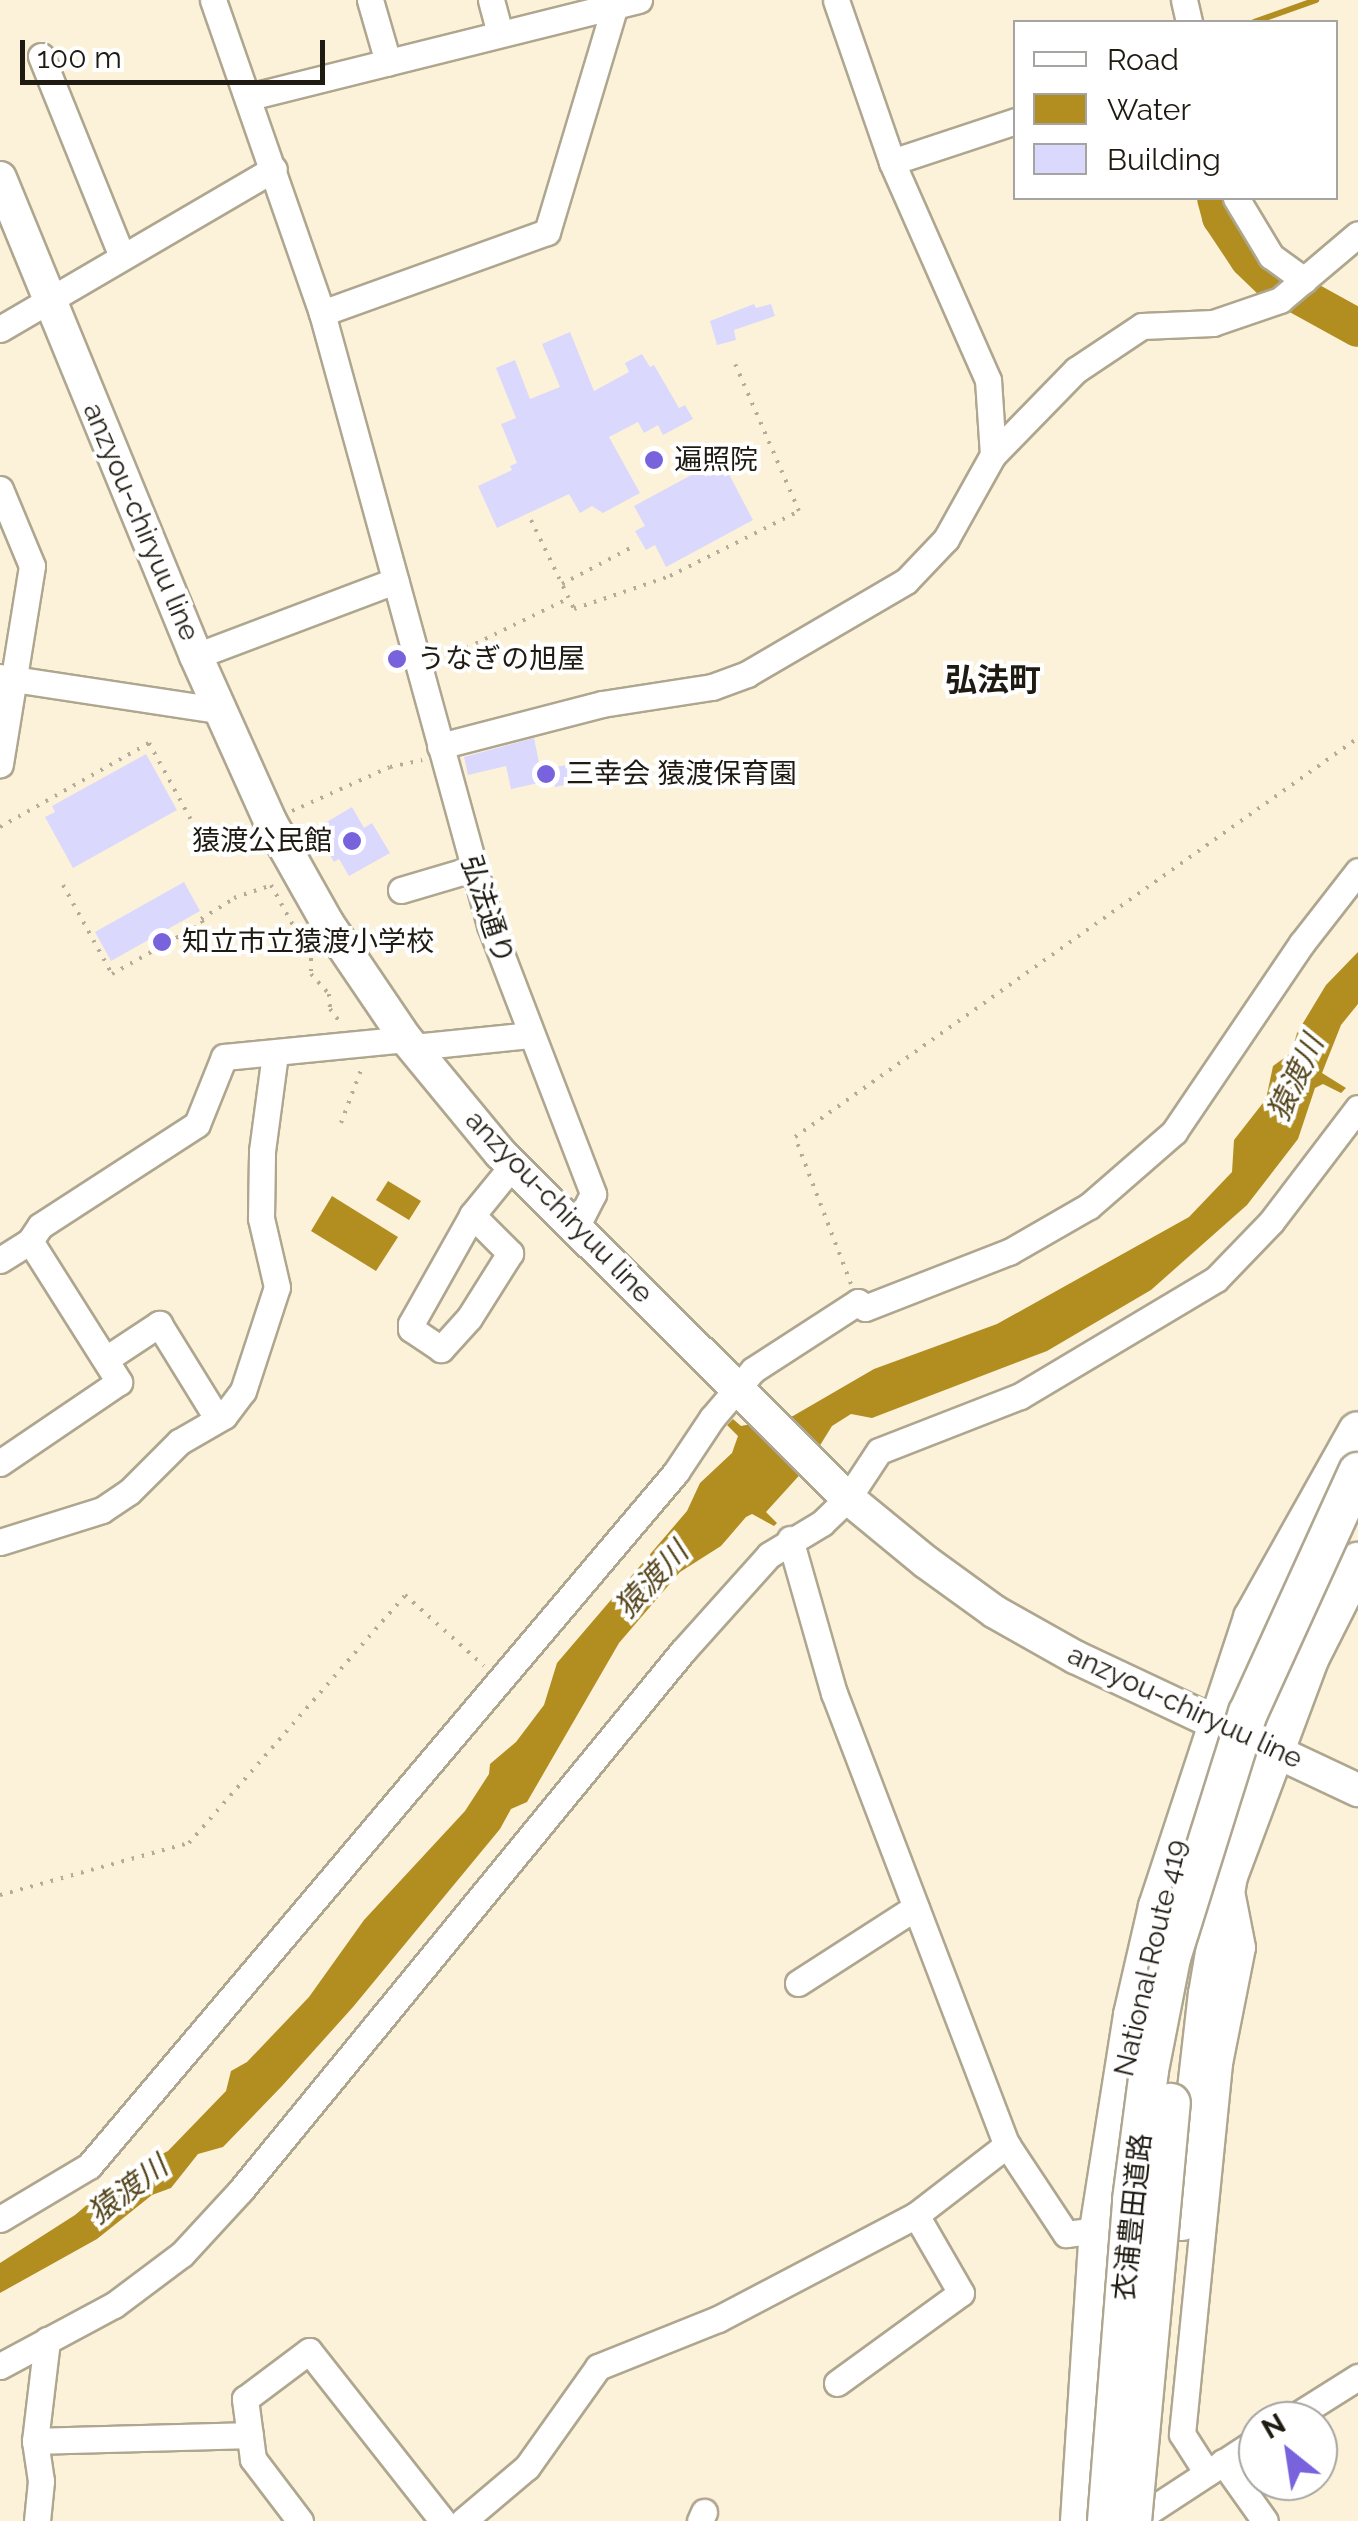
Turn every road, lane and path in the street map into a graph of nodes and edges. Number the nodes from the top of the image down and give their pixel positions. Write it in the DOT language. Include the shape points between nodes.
graph roads {
  1 [pos="213,0"];
  2 [pos="370,0"];
  3 [pos="490,0"];
  4 [pos="836,0"];
  5 [pos="627,3"];
  6 [pos="500,33"];
  7 [pos="41,56"];
  8 [pos="388,62"];
  9 [pos="249,98"];
  10 [pos="1013,122"];
  11 [pos="892,162"];
  12 [pos="274,169"];
  13 [pos="0,178"];
  14 [pos="1237,200"];
  15 [pos="1358,234"];
  16 [pos="122,256"];
  17 [pos="1304,280"];
  18 [pos="48,299"];
  19 [pos="322,313"];
  20 [pos="0,329"];
  21 [pos="735,364"];
  22 [pos="993,454"];
  23 [pos="0,490"];
  24 [pos="531,520"];
  25 [pos="634,546"];
  26 [pos="395,581"];
  27 [pos="562,584"];
  28 [pos="569,598"];
  29 [pos="196,656"];
  30 [pos="421,670"];
  31 [pos="6,678"];
  32 [pos="219,710"];
  33 [pos="1358,738"];
  34 [pos="441,750"];
  35 [pos="0,764"];
  36 [pos="270,821"];
  37 [pos="0,827"];
  38 [pos="472,869"];
  39 [pos="1358,872"];
  40 [pos="63,885"];
  41 [pos="400,890"];
  42 [pos="349,1034"];
  43 [pos="530,1036"];
  44 [pos="410,1043"];
  45 [pos="275,1053"];
  46 [pos="1358,1108"];
  47 [pos="512,1165"];
  48 [pos="472,1215"];
  49 [pos="576,1227"];
  50 [pos="30,1241"];
  51 [pos="0,1260"];
  52 [pos="858,1302"];
  53 [pos="106,1359"];
  54 [pos="744,1395"];
  55 [pos="217,1418"];
  56 [pos="1358,1432"];
  57 [pos="0,1463"];
  58 [pos="1358,1472"];
  59 [pos="843,1494"];
  60 [pos="1358,1514"];
  61 [pos="790,1539"];
  62 [pos="0,1542"];
  63 [pos="1358,1562"];
  64 [pos="500,1680"];
  65 [pos="1215,1723"];
  66 [pos="1273,1748"];
  67 [pos="1358,1790"];
  68 [pos="1228,1876"];
  69 [pos="0,1895"];
  70 [pos="916,1907"];
  71 [pos="798,1983"];
  72 [pos="1006,2145"];
  73 [pos="916,2215"];
  74 [pos="0,2218"];
  75 [pos="1098,2230"];
  76 [pos="48,2340"];
  77 [pos="0,2366"];
  78 [pos="1358,2377"];
  79 [pos="837,2382"];
  80 [pos="1320,2401"];
  81 [pos="250,2435"];
  82 [pos="35,2441"];
  83 [pos="1238,2453"];
  84 [pos="1215,2468"];
  85 [pos="1178,2492"];
  86 [pos="36,2521"];
  87 [pos="300,2521"];
  88 [pos="443,2521"];
  89 [pos="463,2521"];
  90 [pos="1080,2521"];
  91 [pos="1107,2521"];
  92 [pos="1133,2521"];
  93 [pos="1154,2521"];
  94 [pos="1174,2521"];
  95 [pos="1266,2521"];
  1 -- 9 [label="street"];
  2 -- 8 [label="street"];
  3 -- 6 [label="street"];
  4 -- 11 [label="street"];
  5 -- 6 [label="street"];
  5 -- 19 [label="street" via="547,232"];
  6 -- 8 [label="street"];
  7 -- 16 [label="street"];
  8 -- 9 [label="street"];
  9 -- 12 [label="street"];
  10 -- 11 [label="street"];
  11 -- 22 [label="street" via="988,380"];
  12 -- 16 [label="street"];
  12 -- 19 [label="street"];
  13 -- 18 [label="main road, anzyou-chiryuu line"];
  14 -- 17 [label="street" via="1270,256"];
  15 -- 17 [label="street"];
  16 -- 18 [label="street"];
  17 -- 22 [label="street" via="1280,300 1213,323 1142,326 1076,370"];
  18 -- 20 [label="street"];
  18 -- 29 [label="main road, anzyou-chiryuu line"];
  19 -- 26 [label="street, 弘法通り"];
  21 -- 28 [label="path" via="799,511 670,576 574,609"];
  22 -- 34 [label="street" via="946,539 906,581 747,674 602,704"];
  23 -- 31 [label="street" via="32,566"];
  24 -- 27 [label="path"];
  25 -- 27 [label="path"];
  26 -- 29 [label="street"];
  26 -- 30 [label="street, 弘法通り"];
  27 -- 28 [label="path"];
  28 -- 30 [label="path"];
  29 -- 32 [label="main road, anzyou-chiryuu line"];
  30 -- 34 [label="street, 弘法通り"];
  31 -- 32 [label="street" via="129,710"];
  31 -- 35 [label="street"];
  32 -- 36 [label="main road, anzyou-chiryuu line"];
  33 -- 52 [label="path" via="795,1136"];
  34 -- 36 [label="path"];
  34 -- 38 [label="street, 弘法通り"];
  36 -- 37 [label="path" via="207,849 148,743"];
  36 -- 44 [label="main road, anzyou-chiryuu line" via="328,924"];
  38 -- 41 [label="street"];
  38 -- 43 [label="street, 弘法通り" via="502,932"];
  39 -- 52 [label="street" via="1174,1132 1090,1206 1009,1252 866,1308"];
  40 -- 42 [label="path" via="112,974 203,924 200,918 234,898 270,885 310,958 311,974 330,994 330,1010"];
  43 -- 44 [label="street"];
  43 -- 49 [label="street, 弘法通り" via="593,1194"];
  44 -- 45 [label="street"];
  44 -- 47 [label="main road, anzyou-chiryuu line"];
  45 -- 50 [label="street" via="224,1057 197,1124 40,1226"];
  45 -- 55 [label="street" via="261,1218 277,1287 244,1391"];
  46 -- 59 [label="street" via="1271,1222 1216,1278 1020,1396 879,1451"];
  47 -- 48 [label="street"];
  47 -- 49 [label="main road, anzyou-chiryuu line"];
  48 -- 48 [label="street" via="411,1324 441,1349 510,1253"];
  49 -- 54 [label="main road, anzyou-chiryuu line"];
  50 -- 51 [label="street"];
  50 -- 53 [label="street"];
  52 -- 54 [label="street" via="753,1370"];
  53 -- 55 [label="street" via="159,1324"];
  53 -- 57 [label="street" via="119,1382"];
  54 -- 59 [label="main road, anzyou-chiryuu line"];
  54 -- 64 [label="street" via="712,1418 676,1472"];
  55 -- 62 [label="street" via="102,1510"];
  56 -- 65 [label="highway, National Route 419" via="1252,1618"];
  58 -- 91 [label="highway, 衣浦豊田道路, bridge" via="1248,1713 1171,1958 1132,2200"];
  59 -- 61 [label="street" via="822,1523"];
  59 -- 65 [label="main road, anzyou-chiryuu line" via="995,1612"];
  60 -- 92 [label="highway, 衣浦豊田道路, bridge" via="1270,1704 1205,1898 1166,2132"];
  61 -- 70 [label="street" via="834,1693"];
  61 -- 76 [label="street" via="682,1652 182,2254 114,2305"];
  63 -- 66 [label="highway, National Route 419" via="1308,1659"];
  64 -- 69 [label="path" via="404,1596 189,1843"];
  64 -- 74 [label="street" via="89,2166"];
  65 -- 66 [label="main road, anzyou-chiryuu line"];
  65 -- 75 [label="highway, National Route 419" via="1154,1926"];
  66 -- 67 [label="main road, anzyou-chiryuu line"];
  66 -- 68 [label="highway, National Route 419"];
  68 -- 84 [label="street" via="1242,1947 1219,2064 1182,2434"];
  68 -- 93 [label="highway, National Route 419" via="1182,2220"];
  70 -- 71 [label="street"];
  70 -- 72 [label="street"];
  72 -- 73 [label="street"];
  72 -- 75 [label="street" via="1066,2234"];
  73 -- 79 [label="street" via="961,2293"];
  73 -- 89 [label="street" via="718,2320 598,2368 527,2467"];
  75 -- 90 [label="highway, National Route 419"];
  76 -- 77 [label="street"];
  76 -- 82 [label="street"];
  78 -- 80 [label="street"];
  81 -- 82 [label="street"];
  81 -- 87 [label="street" via="253,2459"];
  81 -- 88 [label="street" via="245,2399 309,2351"];
  82 -- 86 [label="street"];
  83 -- 84 [label="street"];
  84 -- 85 [label="street"];
  84 -- 95 [label="street"];
  85 -- 92 [label="street"];
  85 -- 94 [label="street"];
}
